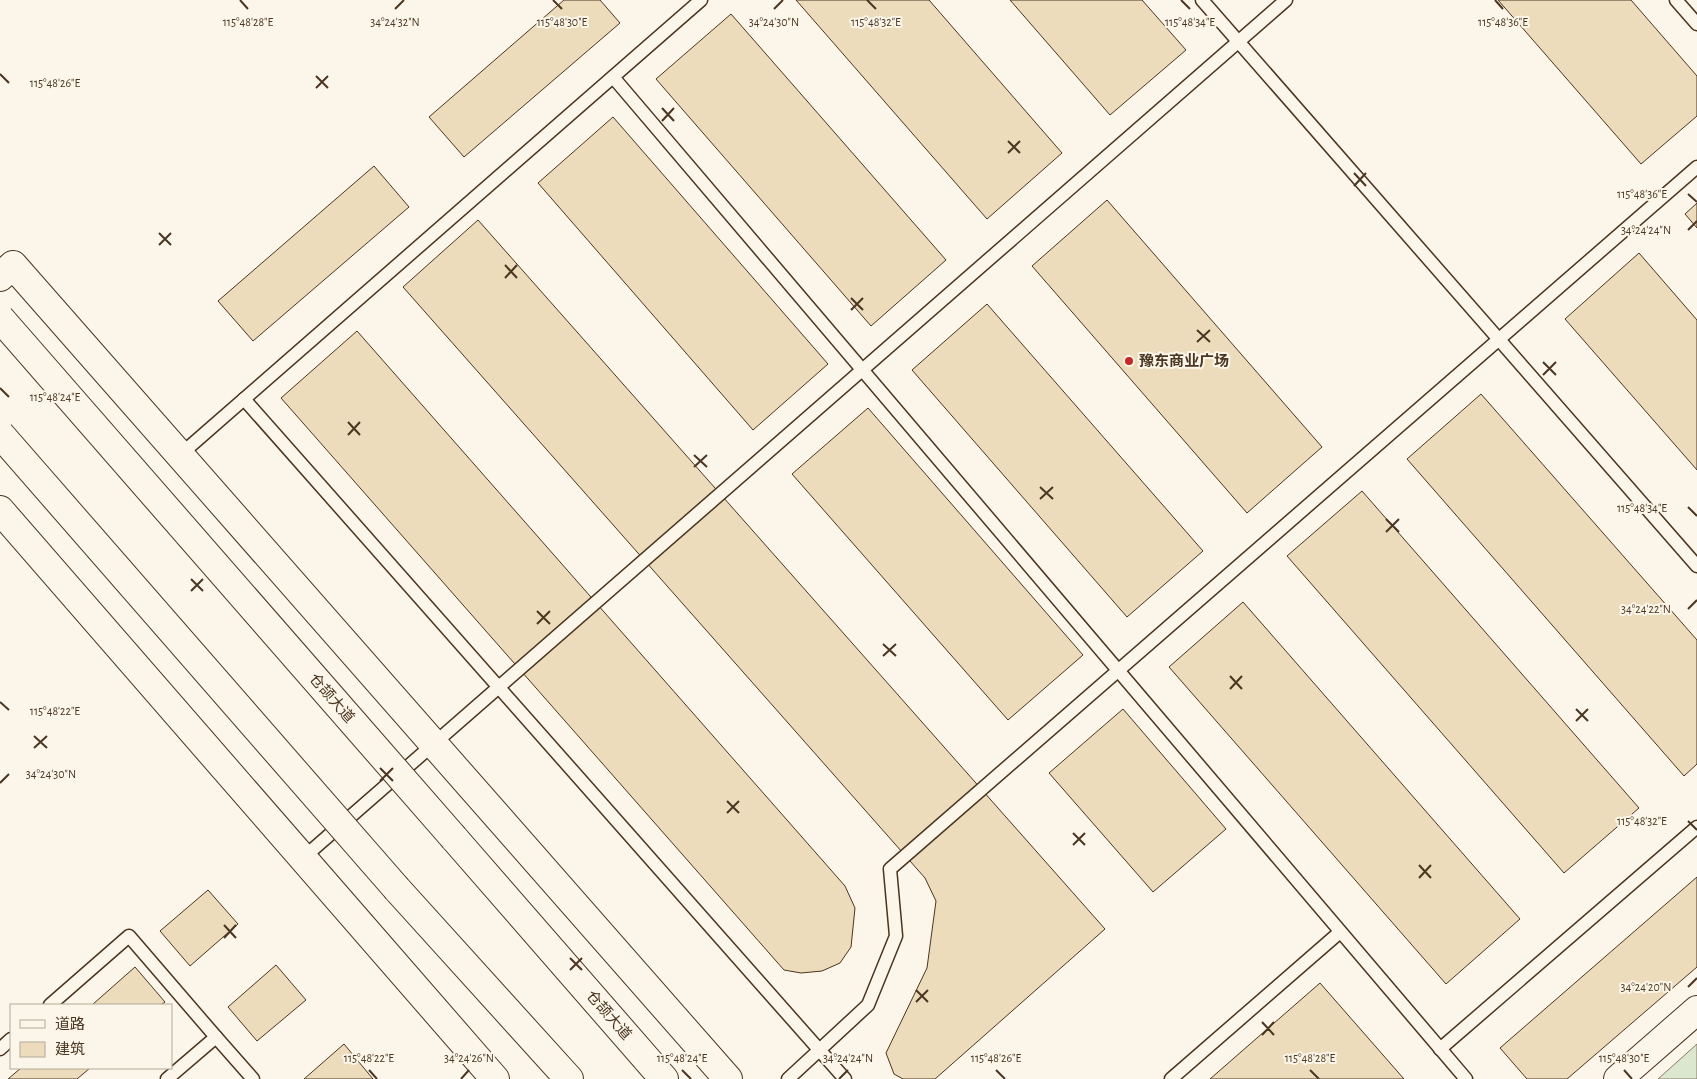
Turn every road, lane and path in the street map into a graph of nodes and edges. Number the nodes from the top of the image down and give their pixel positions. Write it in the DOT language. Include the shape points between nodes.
graph roads {
  1 [pos="701,0"];
  2 [pos="1202,0"];
  3 [pos="1286,0"];
  4 [pos="1676,0"];
  5 [pos="1697,24"];
  6 [pos="1238,42"];
  7 [pos="613,77"];
  8 [pos="1697,167"];
  9 [pos="0,277"];
  10 [pos="0,318"];
  11 [pos="1499,340"];
  12 [pos="862,370"];
  13 [pos="244,399"];
  14 [pos="0,434"];
  15 [pos="180,455"];
  16 [pos="0,510"];
  17 [pos="1697,566"];
  18 [pos="1118,671"];
  19 [pos="498,686"];
  20 [pos="433,742"];
  21 [pos="1697,826"];
  22 [pos="303,858"];
  23 [pos="1340,932"];
  24 [pos="51,1004"];
  25 [pos="1697,1010"];
  26 [pos="216,1037"];
  27 [pos="10,1040"];
  28 [pos="0,1049"];
  29 [pos="1440,1049"];
  30 [pos="820,1051"];
  31 [pos="167,1079"];
  32 [pos="252,1079"];
  33 [pos="495,1079"];
  34 [pos="569,1079"];
  35 [pos="664,1079"];
  36 [pos="728,1079"];
  37 [pos="788,1079"];
  38 [pos="845,1079"];
  39 [pos="1172,1079"];
  40 [pos="1466,1079"];
  41 [pos="1618,1079"];
  1 -- 7 [label="lane"];
  2 -- 6 [label="lane"];
  3 -- 6 [label="lane"];
  4 -- 5 [label="lane"];
  6 -- 11 [label="lane"];
  6 -- 12 [label="lane"];
  7 -- 12 [label="lane"];
  7 -- 13 [label="lane"];
  8 -- 11 [label="lane"];
  9 -- 15 [label="main road" via="13,265"];
  10 -- 35 [label="main road, 仓颉大道, bridge"];
  11 -- 17 [label="lane"];
  11 -- 18 [label="lane"];
  12 -- 18 [label="lane"];
  12 -- 19 [label="lane"];
  13 -- 15 [label="lane"];
  13 -- 19 [label="lane"];
  14 -- 34 [label="main road, bridge" via="397,889"];
  15 -- 20 [label="main road"];
  16 -- 22 [label="main road"];
  18 -- 23 [label="lane"];
  18 -- 30 [label="lane" via="890,869 896,936 868,1005"];
  19 -- 20 [label="lane"];
  19 -- 30 [label="lane"];
  20 -- 22 [label="lane"];
  20 -- 36 [label="main road"];
  21 -- 29 [label="lane"];
  22 -- 33 [label="main road"];
  23 -- 29 [label="lane"];
  23 -- 39 [label="lane"];
  24 -- 26 [label="lane" via="129,936"];
  25 -- 41 [label="main road"];
  26 -- 31 [label="lane"];
  26 -- 32 [label="lane"];
  27 -- 28 [label="lane"];
  29 -- 40 [label="lane"];
  30 -- 37 [label="lane"];
  30 -- 38 [label="lane"];
}
